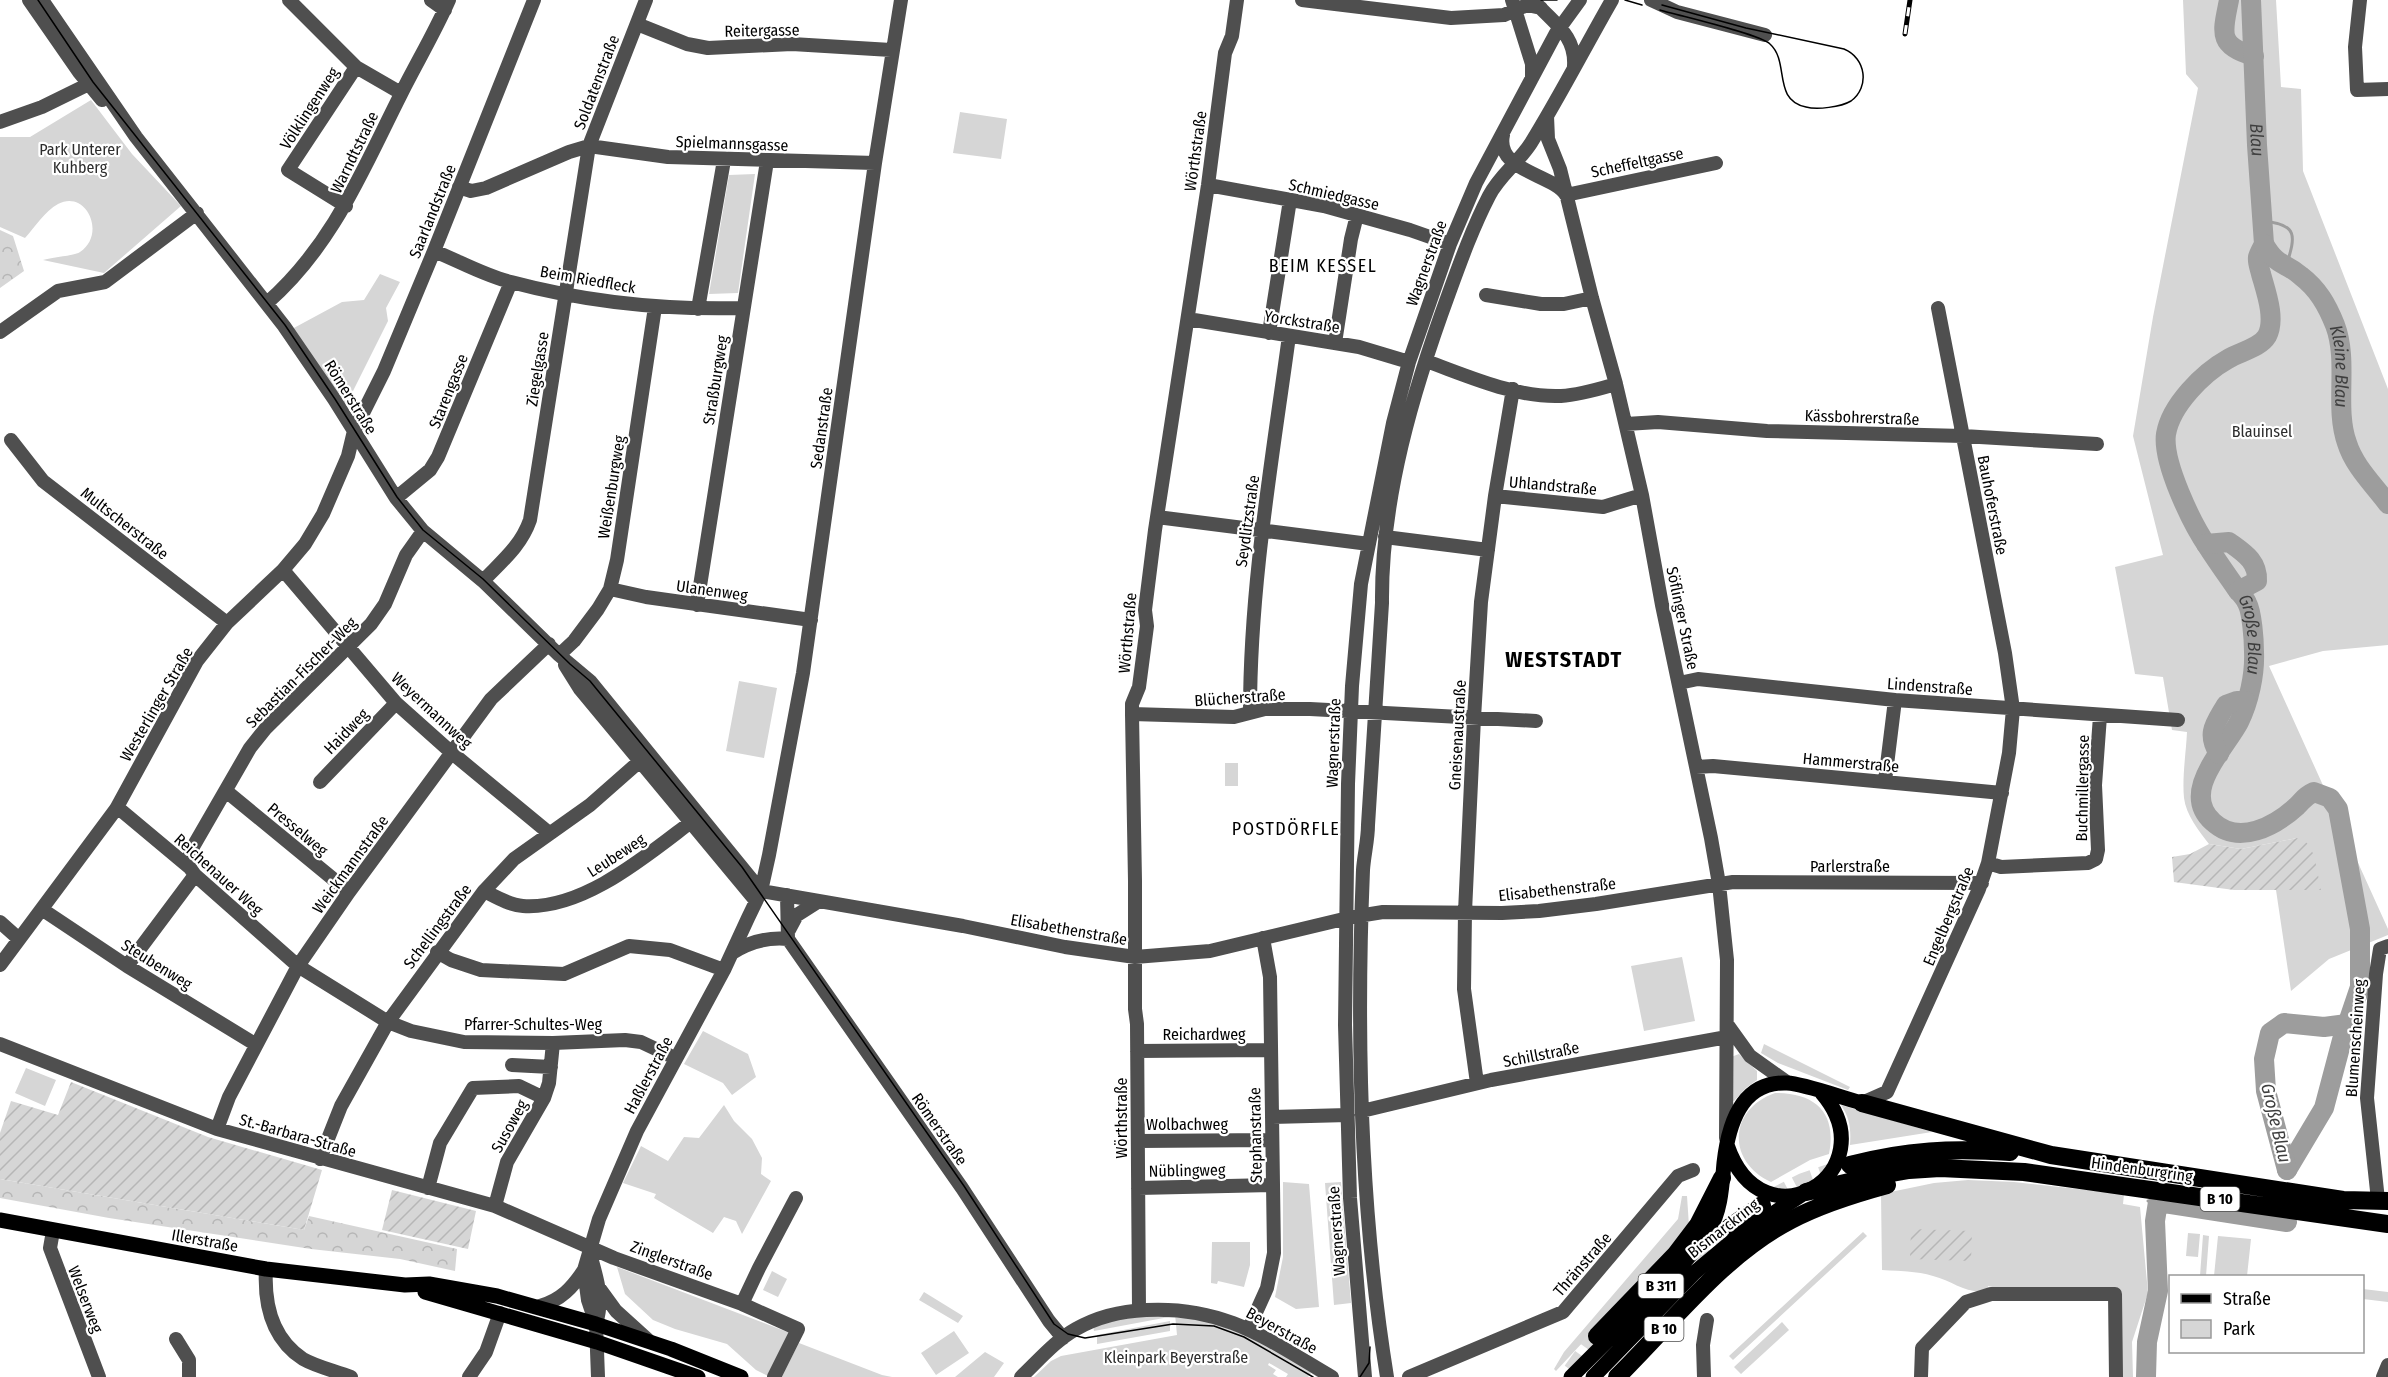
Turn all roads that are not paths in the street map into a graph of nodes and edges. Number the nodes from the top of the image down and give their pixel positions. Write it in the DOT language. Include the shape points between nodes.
graph roads {
  1 [pos="29,0"];
  2 [pos="289,0"];
  3 [pos="431,0"];
  4 [pos="534,0"];
  5 [pos="646,0"];
  6 [pos="901,0"];
  7 [pos="1237,0"];
  8 [pos="1302,0"];
  9 [pos="1580,0"];
  10 [pos="1612,0"];
  11 [pos="1651,0"];
  12 [pos="2360,0"];
  13 [pos="1537,4"];
  14 [pos="45,5"];
  15 [pos="447,5"];
  16 [pos="1513,5"];
  17 [pos="636,24"];
  18 [pos="1560,26"];
  19 [pos="1765,35"];
  20 [pos="891,50"];
  21 [pos="1574,66"];
  22 [pos="356,67"];
  23 [pos="1531,80"];
  24 [pos="93,83"];
  25 [pos="2388,89"];
  26 [pos="401,93"];
  27 [pos="1548,111"];
  28 [pos="0,122"];
  29 [pos="1503,135"];
  30 [pos="589,146"];
  31 [pos="724,160"];
  32 [pos="767,161"];
  33 [pos="874,163"];
  34 [pos="1515,163"];
  35 [pos="1716,163"];
  36 [pos="1208,185"];
  37 [pos="459,187"];
  38 [pos="1566,195"];
  39 [pos="1290,200"];
  40 [pos="346,206"];
  41 [pos="197,213"];
  42 [pos="1357,215"];
  43 [pos="1450,244"];
  44 [pos="434,250"];
  45 [pos="511,282"];
  46 [pos="566,293"];
  47 [pos="1486,296"];
  48 [pos="1592,298"];
  49 [pos="267,303"];
  50 [pos="655,307"];
  51 [pos="743,308"];
  52 [pos="1938,308"];
  53 [pos="699,309"];
  54 [pos="1188,319"];
  55 [pos="0,332"];
  56 [pos="1269,333"];
  57 [pos="1289,336"];
  58 [pos="1335,343"];
  59 [pos="1426,361"];
  60 [pos="1409,362"];
  61 [pos="1616,384"];
  62 [pos="1513,389"];
  63 [pos="1626,424"];
  64 [pos="354,432"];
  65 [pos="1963,436"];
  66 [pos="11,440"];
  67 [pos="2097,444"];
  68 [pos="1642,495"];
  69 [pos="1495,496"];
  70 [pos="396,498"];
  71 [pos="1157,517"];
  72 [pos="1263,529"];
  73 [pos="423,531"];
  74 [pos="1385,537"];
  75 [pos="1369,544"];
  76 [pos="1488,550"];
  77 [pos="283,570"];
  78 [pos="483,581"];
  79 [pos="610,589"];
  80 [pos="697,605"];
  81 [pos="811,620"];
  82 [pos="227,623"];
  83 [pos="549,644"];
  84 [pos="349,646"];
  85 [pos="559,655"];
  86 [pos="1679,683"];
  87 [pos="1895,700"];
  88 [pos="396,703"];
  89 [pos="2013,709"];
  90 [pos="1250,712"];
  91 [pos="1351,712"];
  92 [pos="1374,712"];
  93 [pos="1132,714"];
  94 [pos="2100,716"];
  95 [pos="1474,718"];
  96 [pos="2178,720"];
  97 [pos="1536,721"];
  98 [pos="452,753"];
  99 [pos="640,761"];
  100 [pos="1696,767"];
  101 [pos="1885,781"];
  102 [pos="320,782"];
  103 [pos="226,790"];
  104 [pos="2002,793"];
  105 [pos="116,809"];
  106 [pos="691,822"];
  107 [pos="549,833"];
  108 [pos="1988,863"];
  109 [pos="192,871"];
  110 [pos="738,871"];
  111 [pos="1982,883"];
  112 [pos="1719,884"];
  113 [pos="484,891"];
  114 [pos="349,892"];
  115 [pos="787,895"];
  116 [pos="759,896"];
  117 [pos="819,901"];
  118 [pos="43,910"];
  119 [pos="1465,912"];
  120 [pos="1362,915"];
  121 [pos="1345,918"];
  122 [pos="0,922"];
  123 [pos="788,935"];
  124 [pos="1263,938"];
  125 [pos="19,939"];
  126 [pos="2384,947"];
  127 [pos="437,952"];
  128 [pos="732,953"];
  129 [pos="1135,957"];
  130 [pos="0,965"];
  131 [pos="127,966"];
  132 [pos="298,966"];
  133 [pos="724,970"];
  134 [pos="388,1022"];
  135 [pos="1727,1030"];
  136 [pos="553,1043"];
  137 [pos="0,1044"];
  138 [pos="255,1044"];
  139 [pos="1270,1050"];
  140 [pos="1137,1051"];
  141 [pos="675,1058"];
  142 [pos="512,1065"];
  143 [pos="551,1067"];
  144 [pos="1484,1082"];
  145 [pos="1788,1083"];
  146 [pos="1887,1092"];
  147 [pos="1822,1093"];
  148 [pos="544,1098"];
  149 [pos="1862,1103"];
  150 [pos="1362,1112"];
  151 [pos="1899,1113"];
  152 [pos="1348,1114"];
  153 [pos="1272,1117"];
  154 [pos="217,1129"];
  155 [pos="1272,1140"];
  156 [pos="1138,1141"];
  157 [pos="1726,1142"];
  158 [pos="2051,1155"];
  159 [pos="320,1159"];
  160 [pos="1851,1165"];
  161 [pos="1961,1169"];
  162 [pos="1693,1170"];
  163 [pos="1730,1174"];
  164 [pos="1272,1185"];
  165 [pos="428,1188"];
  166 [pos="1138,1188"];
  167 [pos="1805,1191"];
  168 [pos="796,1198"];
  169 [pos="2383,1201"];
  170 [pos="1762,1205"];
  171 [pos="495,1206"];
  172 [pos="0,1220"];
  173 [pos="2388,1224"];
  174 [pos="1730,1227"];
  175 [pos="53,1231"];
  176 [pos="590,1251"];
  177 [pos="266,1269"];
  178 [pos="584,1270"];
  179 [pos="405,1285"];
  180 [pos="600,1289"];
  181 [pos="742,1304"];
  182 [pos="540,1306"];
  183 [pos="1139,1310"];
  184 [pos="500,1313"];
  185 [pos="1707,1320"];
  186 [pos="596,1324"];
  187 [pos="1249,1328"];
  188 [pos="1597,1336"];
  189 [pos="1063,1338"];
  190 [pos="176,1339"];
  191 [pos="597,1342"];
  192 [pos="650,1342"];
  193 [pos="2388,1365"];
  194 [pos="99,1377"];
  195 [pos="189,1377"];
  196 [pos="351,1377"];
  197 [pos="470,1377"];
  198 [pos="598,1377"];
  199 [pos="698,1377"];
  200 [pos="741,1377"];
  201 [pos="774,1377"];
  202 [pos="1021,1377"];
  203 [pos="1332,1377"];
  204 [pos="1365,1377"];
  205 [pos="1387,1377"];
  206 [pos="1409,1377"];
  207 [pos="1571,1377"];
  208 [pos="1593,1377"];
  209 [pos="1617,1377"];
  210 [pos="1704,1377"];
  211 [pos="1920,1377"];
  212 [pos="2116,1377"];
  213 [pos="2383,1377"];
  1 -- 14 [label="street, Römerstraße"];
  2 -- 22 [label="street, Völklingenweg"];
  3 -- 15 [label="street"];
  4 -- 37 [label="street, Saarlandstraße"];
  5 -- 17 [label="street, Soldatenstraße"];
  6 -- 20 [label="street, Sedanstraße"];
  7 -- 36 [label="street, Wörthstraße" via="1232,36 1225,53"];
  8 -- 16 [label="street" via="1451,18 1504,15"];
  9 -- 18 [label="street, Wagnerstraße"];
  10 -- 21 [label="street, Wagnerstraße"];
  11 -- 19 [label="street" via="1677,12"];
  12 -- 25 [label="street" via="2355,46 2357,90"];
  13 -- 16 [label="street"];
  13 -- 18 [label="street"];
  14 -- 24 [label="street, Römerstraße"];
  15 -- 26 [label="street, Warndtstraße"];
  16 -- 23 [label="street" via="1531,60"];
  17 -- 20 [label="street, Reitergasse" via="708,48 792,44"];
  17 -- 30 [label="street, Soldatenstraße"];
  18 -- 21 [label="street" via="1572,45"];
  18 -- 23 [label="street, Wagnerstraße"];
  20 -- 33 [label="street, Sedanstraße"];
  21 -- 27 [label="street, Wagnerstraße"];
  22 -- 26 [label="street, Völklingenweg"];
  22 -- 40 [label="street, Völklingenweg" via="288,170"];
  23 -- 29 [label="street, Wagnerstraße"];
  24 -- 28 [label="street"];
  24 -- 41 [label="street, Römerstraße"];
  26 -- 40 [label="street, Warndtstraße"];
  27 -- 34 [label="street, Wagnerstraße"];
  27 -- 38 [label="street, Söflinger Straße" via="1546,133"];
  29 -- 34 [label="street" via="1503,150"];
  29 -- 43 [label="street, Wagnerstraße" via="1472,190"];
  30 -- 31 [label="street, Spielmannsgasse"];
  30 -- 37 [label="street, Soldatenstraße" via="486,188 471,191"];
  30 -- 46 [label="street, Ziegelgasse"];
  31 -- 32 [label="street, Spielmannsgasse"];
  31 -- 53 [label="street"];
  32 -- 33 [label="street, Spielmannsgasse"];
  32 -- 51 [label="street, Straßburgweg"];
  33 -- 81 [label="street, Sedanstraße"];
  34 -- 38 [label="street"];
  34 -- 59 [label="street, Wagnerstraße" via="1484,206"];
  35 -- 38 [label="street, Scheffeltgasse"];
  36 -- 39 [label="street, Schmiedgasse"];
  36 -- 54 [label="street, Wörthstraße"];
  37 -- 44 [label="street, Saarlandstraße"];
  38 -- 48 [label="street, Söflinger Straße"];
  39 -- 42 [label="street, Schmiedgasse"];
  39 -- 56 [label="street"];
  40 -- 49 [label="street, Warndtstraße" via="319,248"];
  41 -- 49 [label="street, Römerstraße"];
  41 -- 55 [label="street" via="105,282 58,291"];
  42 -- 43 [label="street, Schmiedgasse"];
  42 -- 58 [label="street"];
  43 -- 60 [label="street, Wagnerstraße"];
  44 -- 45 [label="street, Beim Riedfleck"];
  44 -- 64 [label="street, Saarlandstraße"];
  45 -- 46 [label="street, Beim Riedfleck"];
  45 -- 70 [label="street, Starengasse" via="438,457 430,470"];
  46 -- 50 [label="street, Beim Riedfleck"];
  46 -- 78 [label="street, Ziegelgasse" via="530,520 518,546"];
  47 -- 48 [label="street" via="1541,304"];
  48 -- 61 [label="street, Söflinger Straße"];
  49 -- 64 [label="street, Römerstraße"];
  50 -- 53 [label="street, Beim Riedfleck"];
  50 -- 79 [label="street, Weißenburgweg"];
  51 -- 53 [label="street, Beim Riedfleck"];
  51 -- 80 [label="street, Straßburgweg"];
  52 -- 65 [label="street, Bauhoferstraße"];
  54 -- 56 [label="street, Yorckstraße"];
  54 -- 71 [label="street, Wörthstraße"];
  56 -- 57 [label="street, Yorckstraße"];
  57 -- 58 [label="street, Yorckstraße"];
  57 -- 72 [label="street, Seydlitzstraße"];
  58 -- 60 [label="street, Yorckstraße"];
  59 -- 62 [label="street"];
  59 -- 74 [label="street, Wagnerstraße" via="1407,426"];
  60 -- 75 [label="street, Wagnerstraße"];
  61 -- 62 [label="street" via="1584,393 1544,396"];
  61 -- 63 [label="street, Söflinger Straße"];
  62 -- 69 [label="street, Gneisenaustraße"];
  63 -- 65 [label="street, Kässbohrerstraße" via="1658,422"];
  63 -- 68 [label="street, Söflinger Straße"];
  64 -- 70 [label="street, Römerstraße"];
  64 -- 77 [label="street, Westerlinger Straße" via="348,456 322,514 305,544"];
  65 -- 67 [label="street, Kässbohrerstraße"];
  65 -- 89 [label="street, Bauhoferstraße"];
  66 -- 82 [label="street, Multscherstraße" via="43,481"];
  68 -- 69 [label="street, Uhlandstraße" via="1603,507"];
  68 -- 86 [label="street, Söflinger Straße"];
  69 -- 76 [label="street, Gneisenaustraße"];
  70 -- 73 [label="street, Römerstraße"];
  71 -- 72 [label="street"];
  71 -- 93 [label="street, Wörthstraße" via="1145,610 1147,626"];
  72 -- 75 [label="street"];
  72 -- 90 [label="street, Seydlitzstraße" via="1255,586"];
  73 -- 78 [label="street, Römerstraße"];
  73 -- 84 [label="street, Sebastian-Fischer-Weg" via="406,555 385,604"];
  74 -- 76 [label="street"];
  74 -- 92 [label="street, Wagnerstraße"];
  75 -- 91 [label="street, Wagnerstraße" via="1358,602"];
  76 -- 95 [label="street, Gneisenaustraße"];
  77 -- 82 [label="street, Westerlinger Straße"];
  77 -- 84 [label="street, Weyermannweg"];
  78 -- 83 [label="street, Römerstraße"];
  79 -- 80 [label="street, Ulanenweg"];
  79 -- 85 [label="street, Weißenburgweg" via="574,641"];
  80 -- 81 [label="street, Ulanenweg"];
  81 -- 116 [label="street, Sedanstraße"];
  82 -- 105 [label="street, Westerlinger Straße" via="197,662"];
  83 -- 85 [label="street, Römerstraße"];
  83 -- 98 [label="street, Weickmannstraße" via="491,699"];
  84 -- 88 [label="street, Weyermannweg"];
  84 -- 103 [label="street, Sebastian-Fischer-Weg" via="266,728"];
  85 -- 99 [label="street, Römerstraße" via="580,689"];
  85 -- 110 [label="street, Römerstraße" via="590,681"];
  86 -- 87 [label="street, Lindenstraße" via="1698,679"];
  86 -- 100 [label="street, Söflinger Straße"];
  87 -- 89 [label="street, Lindenstraße"];
  87 -- 101 [label="street"];
  88 -- 98 [label="street, Weyermannweg"];
  88 -- 102 [label="street, Haidweg"];
  89 -- 94 [label="street, Lindenstraße"];
  89 -- 104 [label="street, Engelbergstraße"];
  90 -- 91 [label="street, Blücherstraße"];
  90 -- 93 [label="street, Blücherstraße" via="1234,717"];
  91 -- 92 [label="street, Blücherstraße"];
  91 -- 121 [label="street, Wagnerstraße"];
  92 -- 95 [label="street"];
  92 -- 120 [label="street, Wagnerstraße"];
  93 -- 129 [label="street, Wörthstraße"];
  94 -- 96 [label="street, Lindenstraße"];
  94 -- 108 [label="street, Buchmillergasse" via="2096,859 2001,867"];
  95 -- 97 [label="street"];
  95 -- 119 [label="street, Gneisenaustraße"];
  98 -- 107 [label="street, Weyermannweg"];
  98 -- 114 [label="street, Weickmannstraße"];
  99 -- 106 [label="street, Römerstraße"];
  99 -- 107 [label="street, Schellingstraße" via="590,805"];
  100 -- 101 [label="street, Hammerstraße"];
  100 -- 112 [label="street, Söflinger Straße"];
  101 -- 104 [label="street, Hammerstraße"];
  103 -- 109 [label="street, Sebastian-Fischer-Weg" via="190,852"];
  103 -- 114 [label="street, Presselweg"];
  104 -- 108 [label="street, Engelbergstraße"];
  105 -- 109 [label="street, Reichenauer Weg"];
  105 -- 118 [label="street, Westerlinger Straße"];
  106 -- 110 [label="street, Römerstraße"];
  106 -- 113 [label="street, Leubeweg" via="630,869 592,890 544,905 522,906"];
  107 -- 113 [label="street, Schellingstraße" via="514,858"];
  108 -- 111 [label="street, Engelbergstraße"];
  109 -- 131 [label="street"];
  109 -- 132 [label="street, Reichenauer Weg"];
  110 -- 116 [label="street"];
  111 -- 112 [label="street, Parlerstraße"];
  111 -- 146 [label="street, Engelbergstraße"];
  112 -- 119 [label="street, Elisabethenstraße" via="1539,911"];
  112 -- 135 [label="street, Söflinger Straße"];
  113 -- 127 [label="street, Schellingstraße"];
  114 -- 132 [label="street, Weickmannstraße"];
  115 -- 116 [label="street, Elisabethenstraße"];
  115 -- 117 [label="street, Elisabethenstraße"];
  115 -- 123 [label="street"];
  116 -- 128 [label="street, Haßlerstraße"];
  117 -- 123 [label="street" via="797,915"];
  117 -- 129 [label="street, Elisabethenstraße"];
  118 -- 125 [label="street, Westerlinger Straße"];
  118 -- 131 [label="street, Steubenweg"];
  119 -- 120 [label="street, Elisabethenstraße"];
  119 -- 144 [label="street, Gneisenaustraße" via="1464,989"];
  120 -- 121 [label="street, Elisabethenstraße"];
  120 -- 150 [label="street, Wagnerstraße"];
  121 -- 124 [label="street, Elisabethenstraße"];
  121 -- 152 [label="street, Wagnerstraße"];
  122 -- 125 [label="street"];
  123 -- 128 [label="street" via="747,944"];
  123 -- 189 [label="street, Römerstraße"];
  124 -- 129 [label="street, Elisabethenstraße" via="1210,951"];
  124 -- 139 [label="street, Stephanstraße" via="1270,977"];
  125 -- 130 [label="street, Westerlinger Straße"];
  126 -- 169 [label="street, Blumenscheinweg" via="2376,974 2367,1098"];
  127 -- 133 [label="street" via="481,970 564,974 629,946 670,950"];
  127 -- 134 [label="street, Schellingstraße"];
  128 -- 133 [label="street, Haßlerstraße"];
  129 -- 140 [label="street, Wörthstraße"];
  131 -- 138 [label="street, Steubenweg"];
  132 -- 134 [label="street, Pfarrer-Schultes-Weg"];
  132 -- 138 [label="street, Weickmannstraße"];
  133 -- 141 [label="street, Haßlerstraße"];
  134 -- 136 [label="street, Pfarrer-Schultes-Weg" via="464,1042"];
  134 -- 159 [label="street, Schellingstraße" via="341,1106"];
  135 -- 144 [label="street, Schillstraße"];
  135 -- 145 [label="street" via="1750,1056"];
  135 -- 157 [label="street, Söflinger Straße"];
  136 -- 141 [label="street, Pfarrer-Schultes-Weg" via="625,1040 641,1042"];
  136 -- 143 [label="street, Susoweg"];
  137 -- 154 [label="street, St.-Barbara-Straße"];
  138 -- 154 [label="street, Weickmannstraße"];
  139 -- 140 [label="street, Reichardweg"];
  139 -- 153 [label="street, Stephanstraße"];
  140 -- 156 [label="street, Wörthstraße"];
  141 -- 176 [label="street, Haßlerstraße" via="610,1190"];
  142 -- 143 [label="street"];
  143 -- 148 [label="street, Susoweg"];
  144 -- 150 [label="street, Schillstraße"];
  145 -- 147 [label="main road, B 311"];
  145 -- 157 [label="main road, B 311" via="1759,1089 1747,1098 1731,1122"];
  146 -- 149 [label="street"];
  146 -- 151 [label="street"];
  147 -- 149 [label="main road, B 311"];
  147 -- 167 [label="main road" via="1834,1108 1842,1131 1837,1160 1832,1170"];
  148 -- 165 [label="street" via="519,1086 473,1088 440,1143"];
  148 -- 171 [label="street, Susoweg" via="507,1162"];
  149 -- 151 [label="highway, B 311"];
  150 -- 205 [label="street, Wagnerstraße" via="1371,1260"];
  151 -- 158 [label="highway, B 311"];
  152 -- 153 [label="street"];
  152 -- 204 [label="street, Wagnerstraße" via="1350,1198"];
  153 -- 155 [label="street, Stephanstraße"];
  154 -- 159 [label="street, St.-Barbara-Straße"];
  155 -- 156 [label="street, Wolbachweg"];
  155 -- 164 [label="street, Stephanstraße"];
  156 -- 166 [label="street, Wörthstraße"];
  157 -- 163 [label="main road, Bismarckring / B 311"];
  158 -- 160 [label="highway, B 10" via="1976,1150 1919,1152 1887,1155"];
  158 -- 169 [label="highway, Hindenburgring / B 10" via="2343,1200"];
  159 -- 165 [label="street, St.-Barbara-Straße"];
  161 -- 167 [label="highway, B 311" via="1909,1170"];
  161 -- 173 [label="highway, Hindenburgring / B 10" via="2024,1172"];
  161 -- 209 [label="highway, B 10" via="1866,1190 1791,1220 1743,1252 1710,1281"];
  162 -- 206 [label="street, Thränstraße" via="1678,1176 1563,1312"];
  163 -- 167 [label="main road" via="1775,1196"];
  163 -- 188 [label="highway" via="1677,1254"];
  163 -- 207 [label="main road, Bismarckring / B 311" via="1710,1228 1686,1261"];
  164 -- 166 [label="street, Nüblingweg"];
  164 -- 187 [label="street, Stephanstraße" via="1273,1262 1264,1296"];
  165 -- 171 [label="street, St.-Barbara-Straße"];
  166 -- 183 [label="street, Wörthstraße"];
  167 -- 208 [label="main road, Bismarckring / B 311" via="1736,1238 1694,1273"];
  168 -- 181 [label="street"];
  170 -- 174 [label="highway"];
  171 -- 176 [label="street, St.-Barbara-Straße"];
  172 -- 175 [label="main road, Illerstraße"];
  175 -- 177 [label="main road, Illerstraße"];
  175 -- 194 [label="street, Welserweg" via="50,1248"];
  176 -- 178 [label="street, Haßlerstraße"];
  176 -- 180 [label="street, Haßlerstraße"];
  176 -- 181 [label="street, Zinglerstraße"];
  177 -- 179 [label="main road, Illerstraße"];
  177 -- 196 [label="street" via="268,1313 276,1329 304,1359"];
  178 -- 182 [label="street" via="560,1298"];
  178 -- 186 [label="street, Haßlerstraße"];
  179 -- 182 [label="main road, Illerstraße" via="457,1288"];
  179 -- 184 [label="main road, Illerstraße"];
  180 -- 186 [label="street, Haßlerstraße"];
  180 -- 192 [label="street" via="624,1319"];
  181 -- 201 [label="street, Zinglerstraße" via="798,1329"];
  182 -- 186 [label="main road, Illerstraße"];
  183 -- 187 [label="street, Beyerstraße" via="1197,1312"];
  183 -- 189 [label="street, Beyerstraße" via="1104,1317"];
  184 -- 191 [label="main road, Illerstraße"];
  184 -- 197 [label="street" via="486,1352"];
  185 -- 210 [label="street"];
  186 -- 191 [label="street, Haßlerstraße"];
  186 -- 192 [label="main road"];
  187 -- 203 [label="street, Beyerstraße"];
  189 -- 202 [label="street, Beyerstraße"];
  190 -- 195 [label="street" via="189,1360"];
  191 -- 198 [label="street, Haßlerstraße"];
  191 -- 199 [label="main road"];
  192 -- 200 [label="main road"];
  193 -- 213 [label="street"];
  211 -- 212 [label="street" via="1920,1354 1926,1343 1966,1302 1991,1294 2115,1294"];
}
